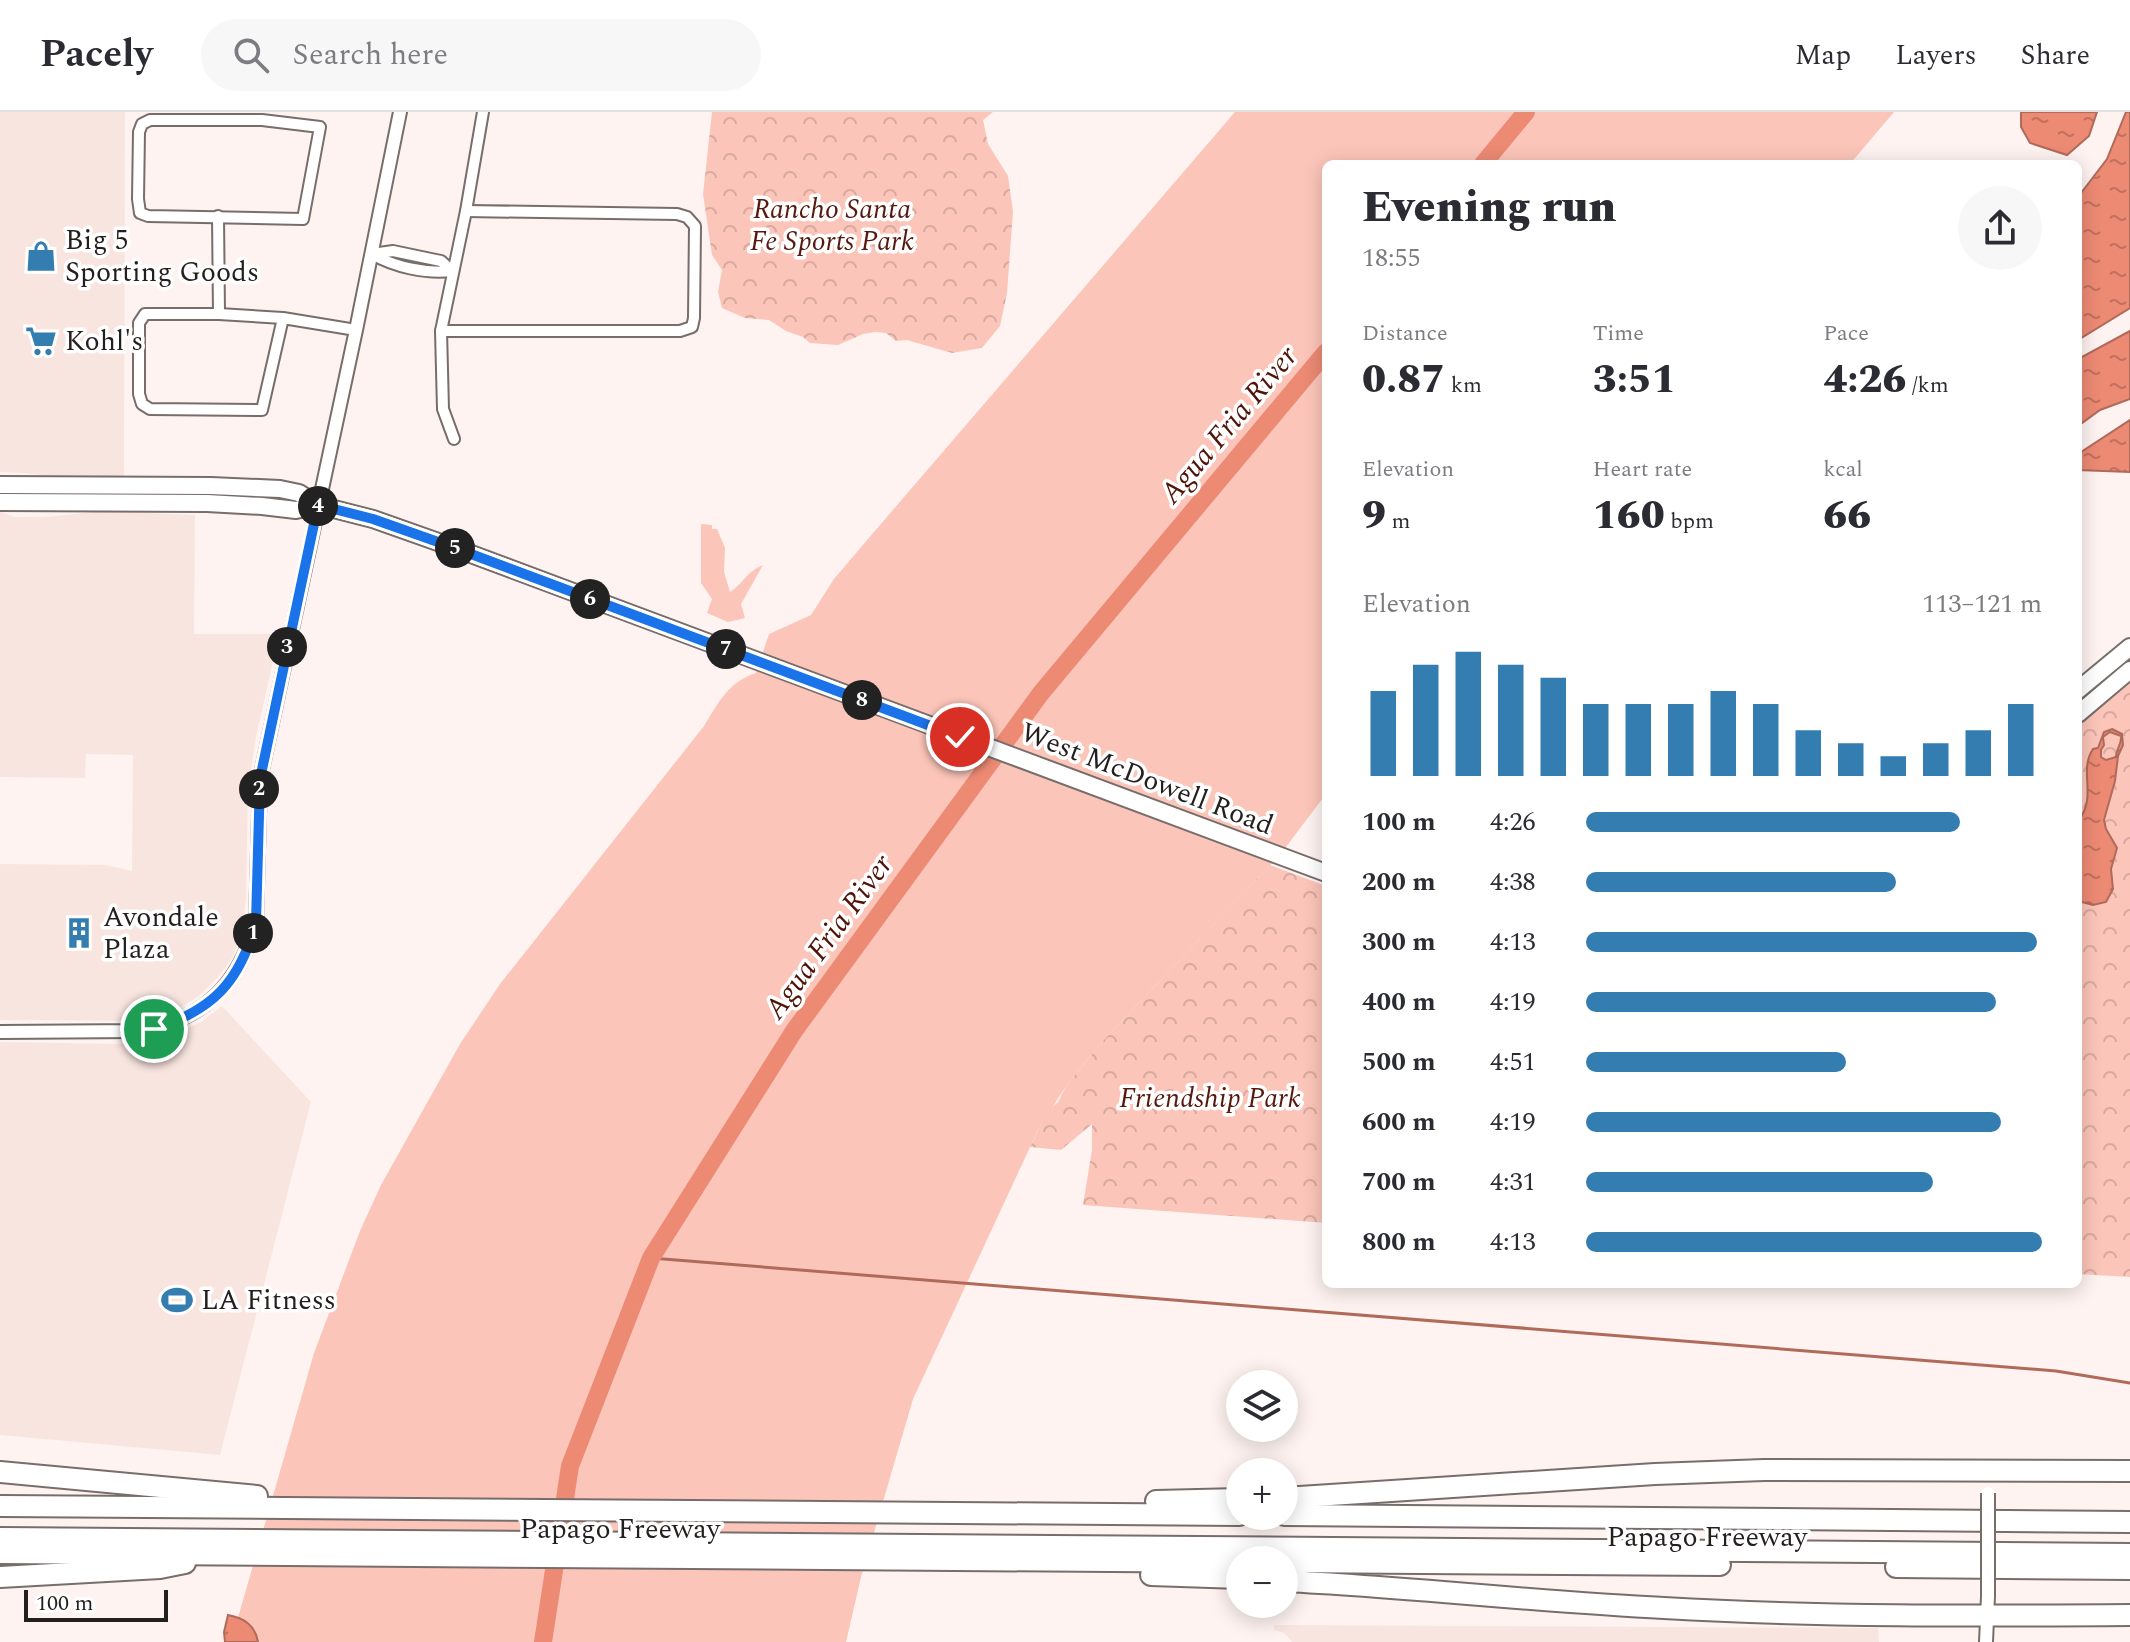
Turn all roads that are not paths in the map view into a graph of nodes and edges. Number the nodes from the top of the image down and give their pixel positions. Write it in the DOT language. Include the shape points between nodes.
graph roads {
  1 [pos="400,112"];
  2 [pos="483,112"];
  3 [pos="262,115"];
  4 [pos="466,211"];
  5 [pos="218,216"];
  6 [pos="372,254"];
  7 [pos="452,271"];
  8 [pos="219,314"];
  9 [pos="283,318"];
  10 [pos="356,330"];
  11 [pos="441,331"];
  12 [pos="454,439"];
  13 [pos="0,485"];
  14 [pos="0,502"];
  15 [pos="318,505"];
  16 [pos="2130,647"];
  17 [pos="2130,670"];
  18 [pos="2082,687"];
  19 [pos="2082,711"];
  20 [pos="1322,872"];
  21 [pos="0,1032"];
  22 [pos="1988,1470"];
  23 [pos="2130,1471"];
  24 [pos="0,1472"];
  25 [pos="1298,1497"];
  26 [pos="1226,1499"];
  27 [pos="239,1501"];
  28 [pos="0,1506"];
  29 [pos="1064,1514"];
  30 [pos="1226,1515"];
  31 [pos="1298,1515"];
  32 [pos="2130,1522"];
  33 [pos="0,1538"];
  34 [pos="224,1547"];
  35 [pos="914,1552"];
  36 [pos="0,1553"];
  37 [pos="2130,1554"];
  38 [pos="1077,1561"];
  39 [pos="1226,1562"];
  40 [pos="1298,1562"];
  41 [pos="2130,1569"];
  42 [pos="0,1577"];
  43 [pos="1226,1578"];
  44 [pos="1298,1582"];
  45 [pos="1987,1606"];
  46 [pos="2130,1615"];
  47 [pos="1986,1642"];
  1 -- 6 [label="street"];
  2 -- 4 [label="street"];
  3 -- 5 [label="street" via="320,127 303,219"];
  3 -- 5 [label="street" via="142,124 140,213"];
  4 -- 7 [label="street"];
  4 -- 11 [label="street" via="687,217 695,226 694,318 692,327 680,331"];
  5 -- 8 [label="street"];
  6 -- 7 [label="street" via="393,251 441,261"];
  6 -- 10 [label="street"];
  7 -- 11 [label="street"];
  8 -- 9 [label="street"];
  8 -- 9 [label="street" via="145,314 139,323 142,404 150,409 262,410"];
  9 -- 10 [label="street"];
  10 -- 15 [label="street"];
  11 -- 12 [label="street" via="443,409"];
  13 -- 15 [label="main road, West McDowell Road" via="261,487 299,493"];
  14 -- 15 [label="main road, West McDowell Road" via="207,503 296,510"];
  15 -- 20 [label="main road, West McDowell Road" via="389,524"];
  15 -- 21 [label="street" via="260,779 256,922 235,973 214,999 154,1029"];
  16 -- 18 [label="main road"];
  17 -- 19 [label="main road"];
  22 -- 23 [label="highway"];
  22 -- 25 [label="highway" via="1655,1474"];
  22 -- 45 [label="street, bridge"];
  24 -- 27 [label="highway"];
  26 -- 29 [label="highway" via="1112,1501"];
  27 -- 28 [label="highway, Papago Freeway"];
  27 -- 29 [label="highway, Papago Freeway" via="377,1508"];
  29 -- 30 [label="highway, Papago Freeway"];
  31 -- 32 [label="highway, Papago Freeway"];
  33 -- 34 [label="highway"];
  34 -- 35 [label="highway, Papago Freeway"];
  34 -- 36 [label="highway, Papago Freeway"];
  34 -- 42 [label="highway" via="160,1568"];
  35 -- 37 [label="highway"];
  35 -- 38 [label="highway, Papago Freeway"];
  38 -- 39 [label="highway, Papago Freeway"];
  38 -- 43 [label="highway" via="1126,1574"];
  40 -- 41 [label="highway, Papago Freeway"];
  44 -- 45 [label="highway" via="1773,1613"];
  45 -- 46 [label="highway"];
  45 -- 47 [label="street"];
}
